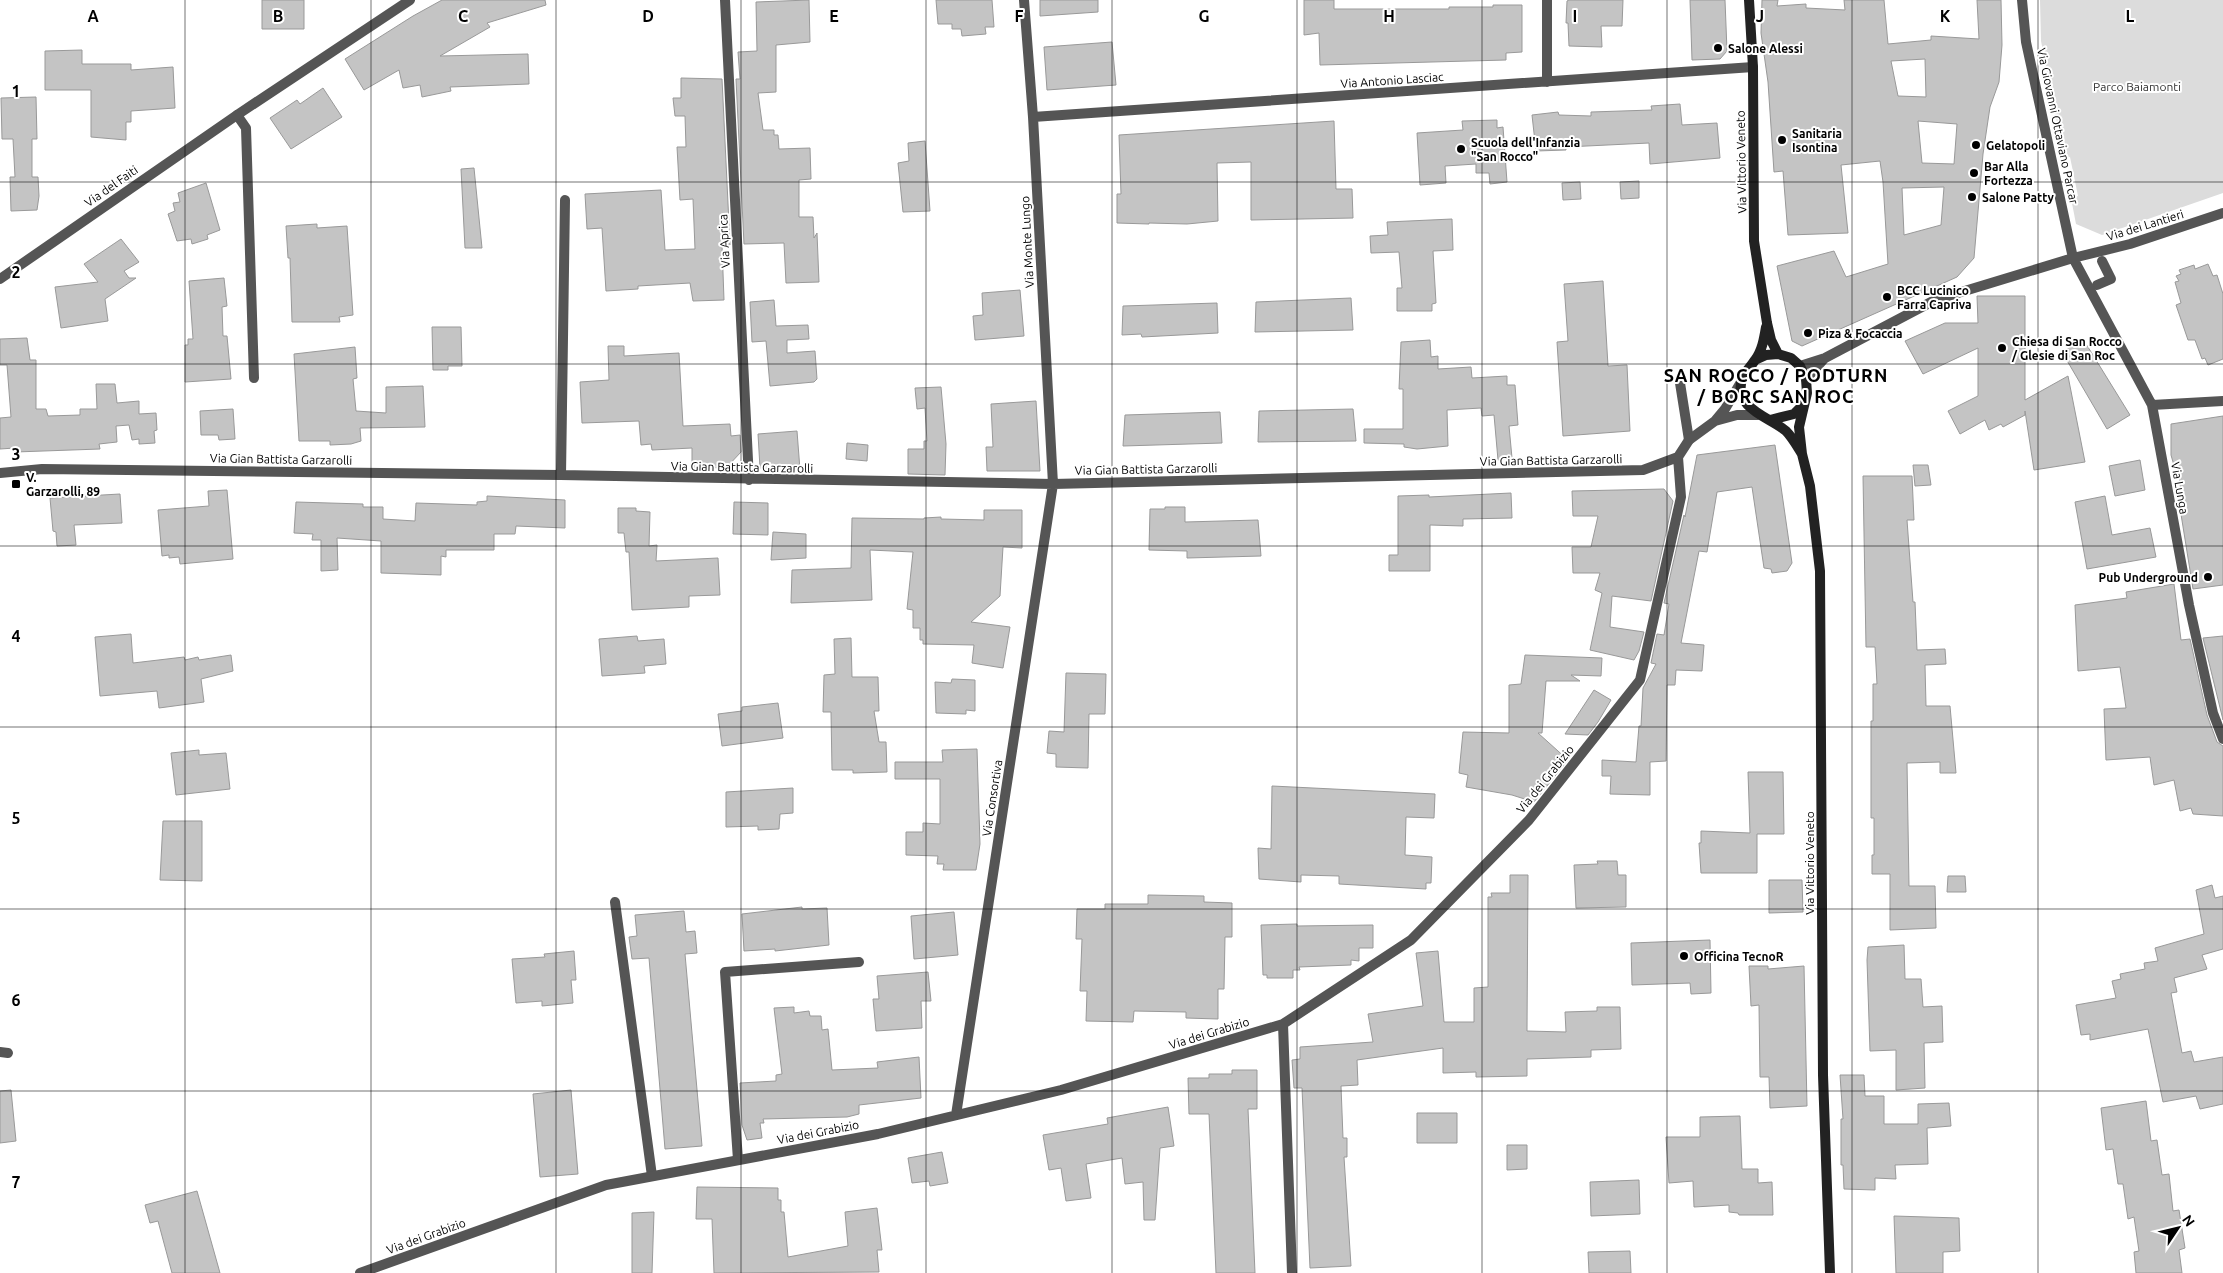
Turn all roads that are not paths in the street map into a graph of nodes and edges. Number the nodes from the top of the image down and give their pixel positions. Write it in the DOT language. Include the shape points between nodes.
graph roads {
  1 [pos="410,0"];
  2 [pos="725,0"];
  3 [pos="1024,0"];
  4 [pos="1547,0"];
  5 [pos="1749,0"];
  6 [pos="2022,0"];
  7 [pos="1753,68"];
  8 [pos="1547,82"];
  9 [pos="237,115"];
  10 [pos="1033,117"];
  11 [pos="565,200"];
  12 [pos="2223,214"];
  13 [pos="2074,258"];
  14 [pos="2102,260"];
  15 [pos="0,279"];
  16 [pos="2098,286"];
  17 [pos="1767,323"];
  18 [pos="1778,354"];
  19 [pos="1825,358"];
  20 [pos="1756,360"];
  21 [pos="1800,366"];
  22 [pos="254,378"];
  23 [pos="1806,379"];
  24 [pos="1741,382"];
  25 [pos="1680,383"];
  26 [pos="2223,401"];
  27 [pos="1804,404"];
  28 [pos="2152,405"];
  29 [pos="1758,415"];
  30 [pos="1770,420"];
  31 [pos="1714,421"];
  32 [pos="1688,440"];
  33 [pos="1802,454"];
  34 [pos="1678,457"];
  35 [pos="0,473"];
  36 [pos="561,475"];
  37 [pos="749,480"];
  38 [pos="1052,484"];
  39 [pos="2223,739"];
  40 [pos="615,902"];
  41 [pos="859,962"];
  42 [pos="1283,1024"];
  43 [pos="956,1115"];
  44 [pos="738,1160"];
  45 [pos="652,1176"];
  46 [pos="360,1273"];
  47 [pos="1292,1273"];
  48 [pos="1830,1273"];
  1 -- 9 [label="street, Via del Faiti"];
  2 -- 37 [label="street, Via Aprica"];
  3 -- 10 [label="street, Via Monte Lungo"];
  4 -- 8 [label="street"];
  5 -- 7 [label="main road, Via Vittorio Veneto"];
  6 -- 13 [label="street, Via Giovanni Ottaviano Parcar" via="2026,42"];
  7 -- 8 [label="street, Via Antonio Lasciac"];
  7 -- 17 [label="main road, Via Vittorio Veneto" via="1754,241"];
  8 -- 10 [label="street, Via Antonio Lasciac"];
  9 -- 15 [label="street, Via del Faiti"];
  9 -- 22 [label="street" via="246,128"];
  10 -- 38 [label="street, Via Monte Lungo"];
  11 -- 36 [label="street"];
  12 -- 13 [label="street, Via dei Lantieri"];
  13 -- 19 [label="street, Via dei Lantieri" via="1935,300"];
  13 -- 28 [label="street, Via Lunga"];
  14 -- 16 [label="street" via="2110,279"];
  17 -- 18 [label="main road, Via Vittorio Veneto"];
  17 -- 20 [label="main road, Via Vittorio Veneto" via="1764,343"];
  18 -- 20 [label="main road"];
  18 -- 21 [label="main road" via="1791,358"];
  19 -- 21 [label="street"];
  19 -- 23 [label="street"];
  20 -- 24 [label="main road, Via Vittorio Veneto" via="1746,370"];
  21 -- 23 [label="main road, Via Vittorio Veneto"];
  23 -- 27 [label="main road, Via Vittorio Veneto"];
  24 -- 29 [label="main road" via="1749,407"];
  24 -- 31 [label="street" via="1731,402"];
  25 -- 32 [label="street"];
  26 -- 28 [label="street"];
  27 -- 30 [label="main road" via="1794,414"];
  27 -- 33 [label="main road, Via Vittorio Veneto" via="1799,426"];
  28 -- 39 [label="street, Via Lunga" via="2188,605 2213,713"];
  29 -- 30 [label="main road, Via Vittorio Veneto"];
  29 -- 31 [label="street" via="1737,415"];
  30 -- 33 [label="main road, Via Vittorio Veneto" via="1788,433"];
  31 -- 32 [label="street"];
  32 -- 34 [label="street"];
  33 -- 48 [label="main road, Via Vittorio Veneto" via="1810,486 1820,571 1823,1075"];
  34 -- 38 [label="street, Via Gian Battista Garzarolli" via="1643,470"];
  34 -- 42 [label="street, Via dei Grabizio" via="1681,497 1640,680 1529,820 1411,940"];
  35 -- 36 [label="street, Via Gian Battista Garzarolli" via="42,469"];
  36 -- 37 [label="street, Via Gian Battista Garzarolli"];
  37 -- 38 [label="street, Via Gian Battista Garzarolli"];
  38 -- 43 [label="street, Via Consortiva"];
  40 -- 45 [label="street"];
  41 -- 44 [label="street" via="725,972"];
  42 -- 43 [label="street, Via dei Grabizio" via="1062,1090"];
  42 -- 47 [label="street"];
  43 -- 44 [label="street, Via dei Grabizio" via="878,1134"];
  44 -- 45 [label="street, Via dei Grabizio"];
  45 -- 46 [label="street, Via dei Grabizio" via="606,1184"];
}
